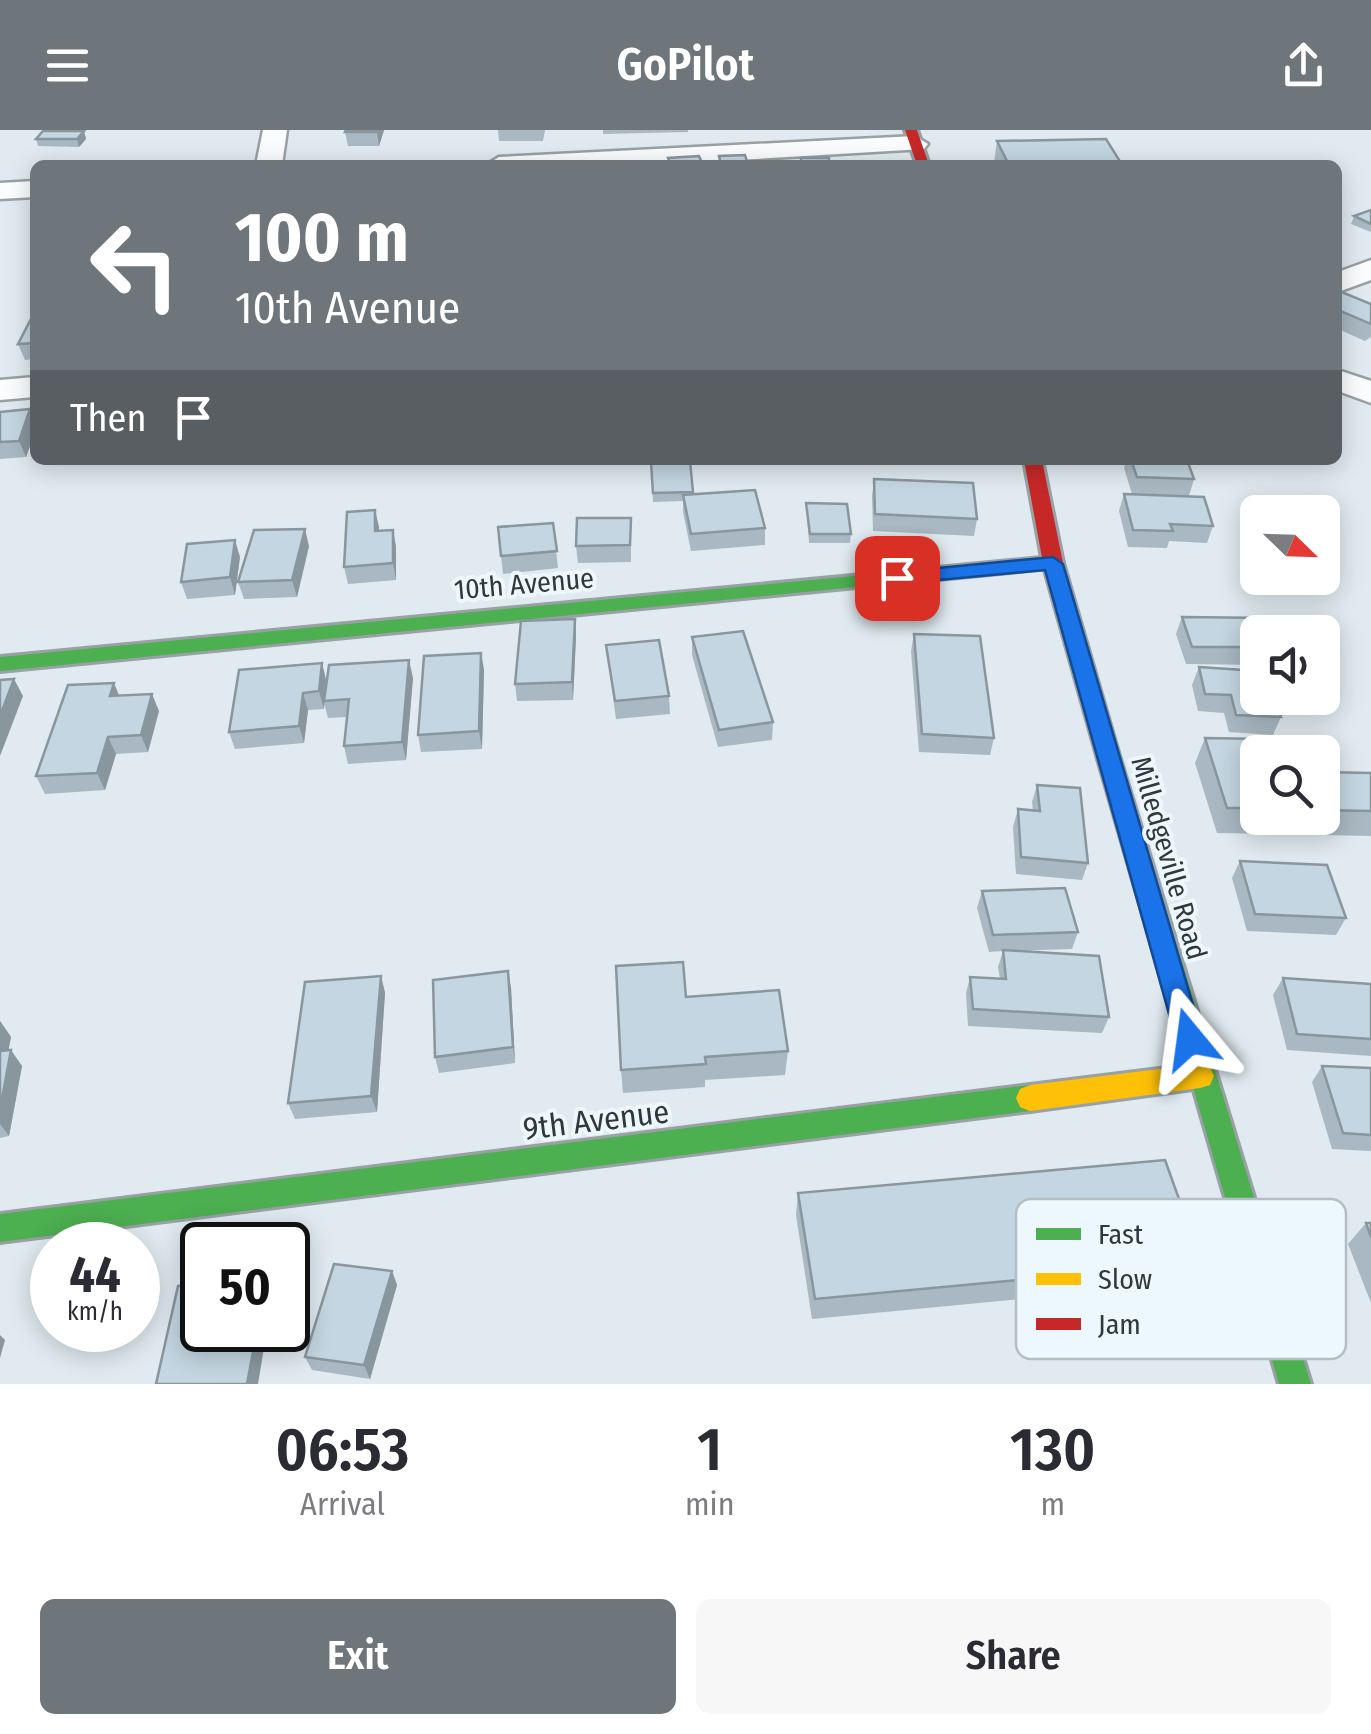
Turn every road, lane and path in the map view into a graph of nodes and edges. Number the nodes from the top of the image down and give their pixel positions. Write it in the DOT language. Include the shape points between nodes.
graph roads {
  1 [pos="275,130"];
  2 [pos="916,146"];
  3 [pos="270,160"];
  4 [pos="608,160"];
  5 [pos="30,189"];
  6 [pos="0,191"];
  7 [pos="1371,269"];
  8 [pos="1342,281"];
  9 [pos="1342,382"];
  10 [pos="30,388"];
  11 [pos="0,390"];
  12 [pos="1371,393"];
  13 [pos="1034,465"];
  14 [pos="1053,564"];
  15 [pos="0,664"];
  16 [pos="1200,1076"];
  17 [pos="1238,1199"];
  18 [pos="0,1228"];
  19 [pos="1287,1359"];
  20 [pos="1295,1384"];
  1 -- 3 [label="street"];
  2 -- 4 [label="street"];
  5 -- 6 [label="street"];
  7 -- 8 [label="street"];
  9 -- 12 [label="street"];
  10 -- 11 [label="street"];
  13 -- 14 [label="street, Milledgeville Road"];
  14 -- 15 [label="street, 10th Avenue"];
  14 -- 16 [label="street, Milledgeville Road"];
  16 -- 17 [label="street, Milledgeville Road"];
  16 -- 18 [label="street, 9th Avenue"];
  19 -- 20 [label="street, Milledgeville Road"];
}
